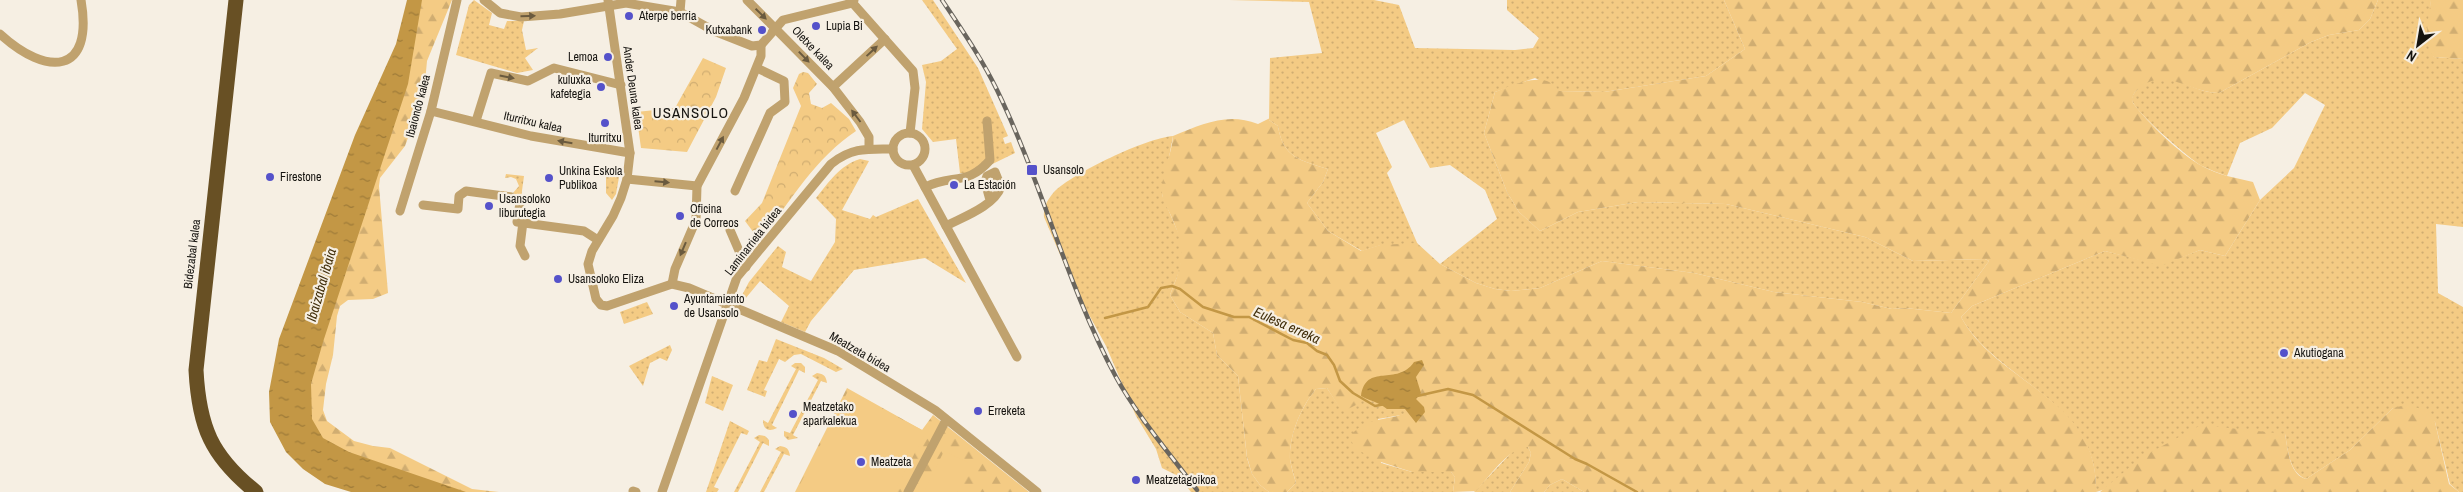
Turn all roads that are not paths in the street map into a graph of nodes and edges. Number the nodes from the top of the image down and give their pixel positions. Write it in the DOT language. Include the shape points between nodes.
graph roads {
  1 [pos="81,0"];
  2 [pos="236,0"];
  3 [pos="484,0"];
  4 [pos="681,0"];
  5 [pos="747,0"];
  6 [pos="852,1"];
  7 [pos="608,2"];
  8 [pos="456,3"];
  9 [pos="680,12"];
  10 [pos="775,27"];
  11 [pos="0,34"];
  12 [pos="886,39"];
  13 [pos="761,45"];
  14 [pos="756,68"];
  15 [pos="621,85"];
  16 [pos="833,87"];
  17 [pos="431,110"];
  18 [pos="476,121"];
  19 [pos="987,121"];
  20 [pos="910,133"];
  21 [pos="869,149"];
  22 [pos="893,149"];
  23 [pos="630,153"];
  24 [pos="913,165"];
  25 [pos="627,179"];
  26 [pos="697,186"];
  27 [pos="925,187"];
  28 [pos="735,191"];
  29 [pos="990,200"];
  30 [pos="423,205"];
  31 [pos="400,211"];
  32 [pos="520,222"];
  33 [pos="946,226"];
  34 [pos="730,230"];
  35 [pos="598,240"];
  36 [pos="525,256"];
  37 [pos="746,267"];
  38 [pos="672,284"];
  39 [pos="729,304"];
  40 [pos="1017,357"];
  41 [pos="946,420"];
  42 [pos="256,492"];
  43 [pos="662,492"];
  44 [pos="908,492"];
  45 [pos="1037,492"];
  1 -- 11 [label="street" via="83,37 68,60 52,63 38,60"];
  2 -- 42 [label="highway, Bidezabal kalea" via="196,370 198,400 206,432 234,475"];
  3 -- 7 [label="street, one-way" via="500,13 521,17 560,14"];
  4 -- 9 [label="street"];
  5 -- 10 [label="street, one-way"];
  6 -- 10 [label="street" via="783,20"];
  6 -- 12 [label="street"];
  7 -- 9 [label="street"];
  7 -- 15 [label="street, Ander Deuna kalea"];
  8 -- 17 [label="street, Ibaiondo kalea"];
  9 -- 13 [label="street" via="714,31 752,46"];
  10 -- 13 [label="street, Oletxe kalea"];
  10 -- 16 [label="street, Oletxe kalea, one-way"];
  16 -- 12 [label="street, one-way"];
  12 -- 20 [label="street" via="913,71 915,88"];
  13 -- 14 [label="street"];
  26 -- 14 [label="street, one-way" via="744,98"];
  14 -- 28 [label="street" via="784,81 785,102 770,113"];
  18 -- 15 [label="street, one-way" via="491,74 528,81 554,68"];
  15 -- 23 [label="street, Ander Deuna kalea"];
  21 -- 16 [label="street, Oletxe kalea, one-way" via="869,137"];
  17 -- 18 [label="street, Iturritxu kalea"];
  17 -- 31 [label="street, Ibaiondo kalea"];
  23 -- 18 [label="street, Iturritxu kalea, one-way" via="531,136"];
  19 -- 27 [label="street" via="990,160 984,167 968,178 936,182"];
  20 -- 22 [label="street" via="896,139"];
  20 -- 24 [label="street" via="919,137 924,145 921,160"];
  21 -- 22 [label="street, Laminarrieta bidea"];
  21 -- 37 [label="street, Laminarrieta bidea" via="843,154 831,164"];
  22 -- 24 [label="street" via="899,162"];
  23 -- 25 [label="street, Ander Deuna kalea"];
  24 -- 27 [label="street"];
  25 -- 26 [label="street, one-way"];
  25 -- 35 [label="street, Ander Deuna kalea" via="613,216"];
  26 -- 38 [label="street, one-way" via="696,220"];
  27 -- 33 [label="street"];
  29 -- 33 [label="street"];
  30 -- 32 [label="street" via="458,209 459,196 466,191 511,196 520,203"];
  32 -- 35 [label="street" via="584,231"];
  32 -- 36 [label="street" via="520,246"];
  33 -- 40 [label="street"];
  34 -- 37 [label="street"];
  35 -- 38 [label="street, Ander Deuna kalea" via="588,264 596,299 602,304 607,306"];
  37 -- 39 [label="street, Laminarrieta bidea" via="730,292"];
  38 -- 39 [label="street"];
  39 -- 41 [label="street, Meatzeta bidea" via="838,351"];
  39 -- 43 [label="street, Laminarrieta bidea"];
  41 -- 44 [label="street"];
  41 -- 45 [label="street, Meatzeta bidea"];
}
